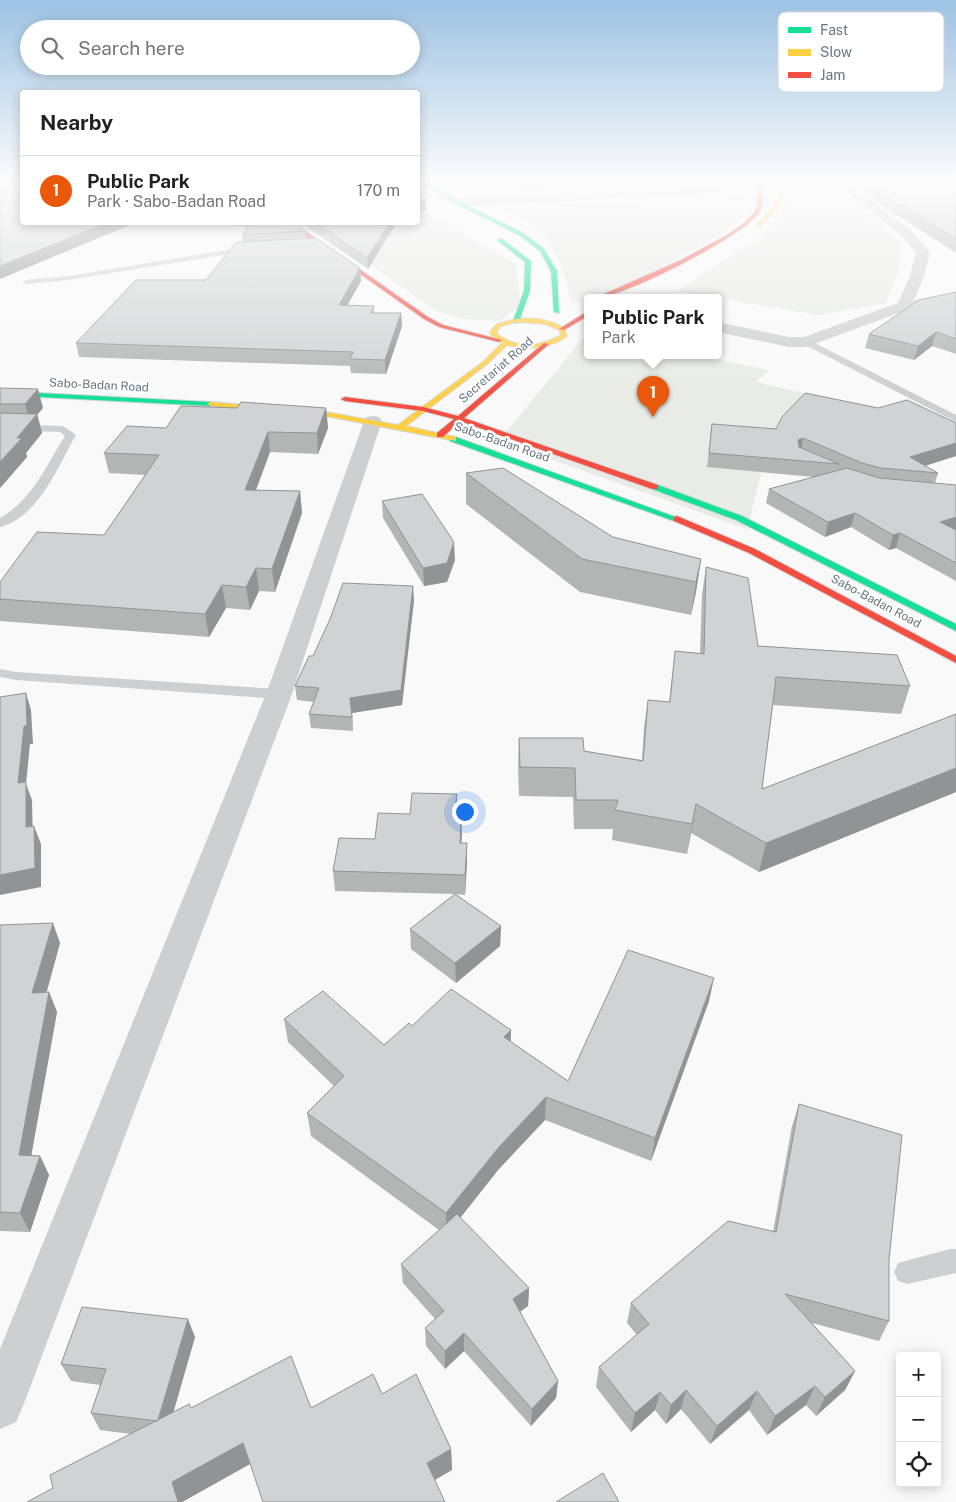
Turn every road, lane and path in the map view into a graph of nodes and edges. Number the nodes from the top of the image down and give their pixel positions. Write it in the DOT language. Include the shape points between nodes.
graph roads {
  1 [pos="214,253"];
  2 [pos="331,253"];
  3 [pos="519,253"];
  4 [pos="543,253"];
  5 [pos="691,253"];
  6 [pos="707,253"];
  7 [pos="923,253"];
  8 [pos="917,276"];
  9 [pos="26,282"];
  10 [pos="607,294"];
  11 [pos="625,294"];
  12 [pos="955,298"];
  13 [pos="904,306"];
  14 [pos="584,308"];
  15 [pos="536,320"];
  16 [pos="516,321"];
  17 [pos="438,324"];
  18 [pos="502,324"];
  19 [pos="722,328"];
  20 [pos="562,329"];
  21 [pos="503,342"];
  22 [pos="806,342"];
  23 [pos="546,344"];
  24 [pos="485,363"];
  25 [pos="15,379"];
  26 [pos="0,392"];
  27 [pos="336,398"];
  28 [pos="423,409"];
  29 [pos="461,418"];
  30 [pos="956,419"];
  31 [pos="387,423"];
  32 [pos="0,427"];
  33 [pos="440,435"];
  34 [pos="0,523"];
  35 [pos="956,628"];
  36 [pos="956,660"];
  37 [pos="0,673"];
  38 [pos="279,694"];
  39 [pos="956,1261"];
  40 [pos="907,1272"];
  41 [pos="0,1406"];
  1 -- 9 [label="lane"];
  2 -- 17 [label="main road, Secretariat Road"];
  3 -- 16 [label="main road" via="528,261 530,272 522,311"];
  4 -- 15 [label="main road" via="554,269 562,310"];
  5 -- 10 [label="main road"];
  6 -- 11 [label="main road"];
  7 -- 8 [label="street"];
  8 -- 12 [label="street"];
  8 -- 13 [label="street"];
  12 -- 13 [label="street"];
  13 -- 22 [label="street"];
  14 -- 20 [label="main road"];
  15 -- 16 [label="main road"];
  15 -- 20 [label="main road"];
  16 -- 18 [label="main road"];
  17 -- 18 [label="main road"];
  17 -- 21 [label="main road, Secretariat Road"];
  17 -- 24 [label="main road"];
  18 -- 21 [label="main road" via="492,334"];
  19 -- 22 [label="street" via="788,342"];
  20 -- 23 [label="main road, Secretariat Road" via="564,336"];
  21 -- 23 [label="main road" via="526,346"];
  21 -- 24 [label="main road, Secretariat Road"];
  22 -- 30 [label="lane"];
  23 -- 29 [label="main road, Secretariat Road"];
  24 -- 28 [label="main road, Secretariat Road"];
  25 -- 26 [label="main road"];
  26 -- 31 [label="main road, Sabo-Badan Road" via="228,406"];
  27 -- 28 [label="main road, Sabo-Badan Road"];
  28 -- 29 [label="main road, Sabo-Badan Road"];
  28 -- 31 [label="main road, Secretariat Road"];
  29 -- 33 [label="main road, Secretariat Road"];
  29 -- 35 [label="main road, Sabo-Badan Road" via="739,518"];
  31 -- 33 [label="main road, Sabo-Badan Road"];
  31 -- 38 [label="street"];
  32 -- 34 [label="lane" via="63,429 71,435 31,501"];
  33 -- 36 [label="main road, Sabo-Badan Road" via="702,529 752,551"];
  37 -- 38 [label="lane"];
  38 -- 41 [label="street"];
  39 -- 40 [label="lane"];
}
